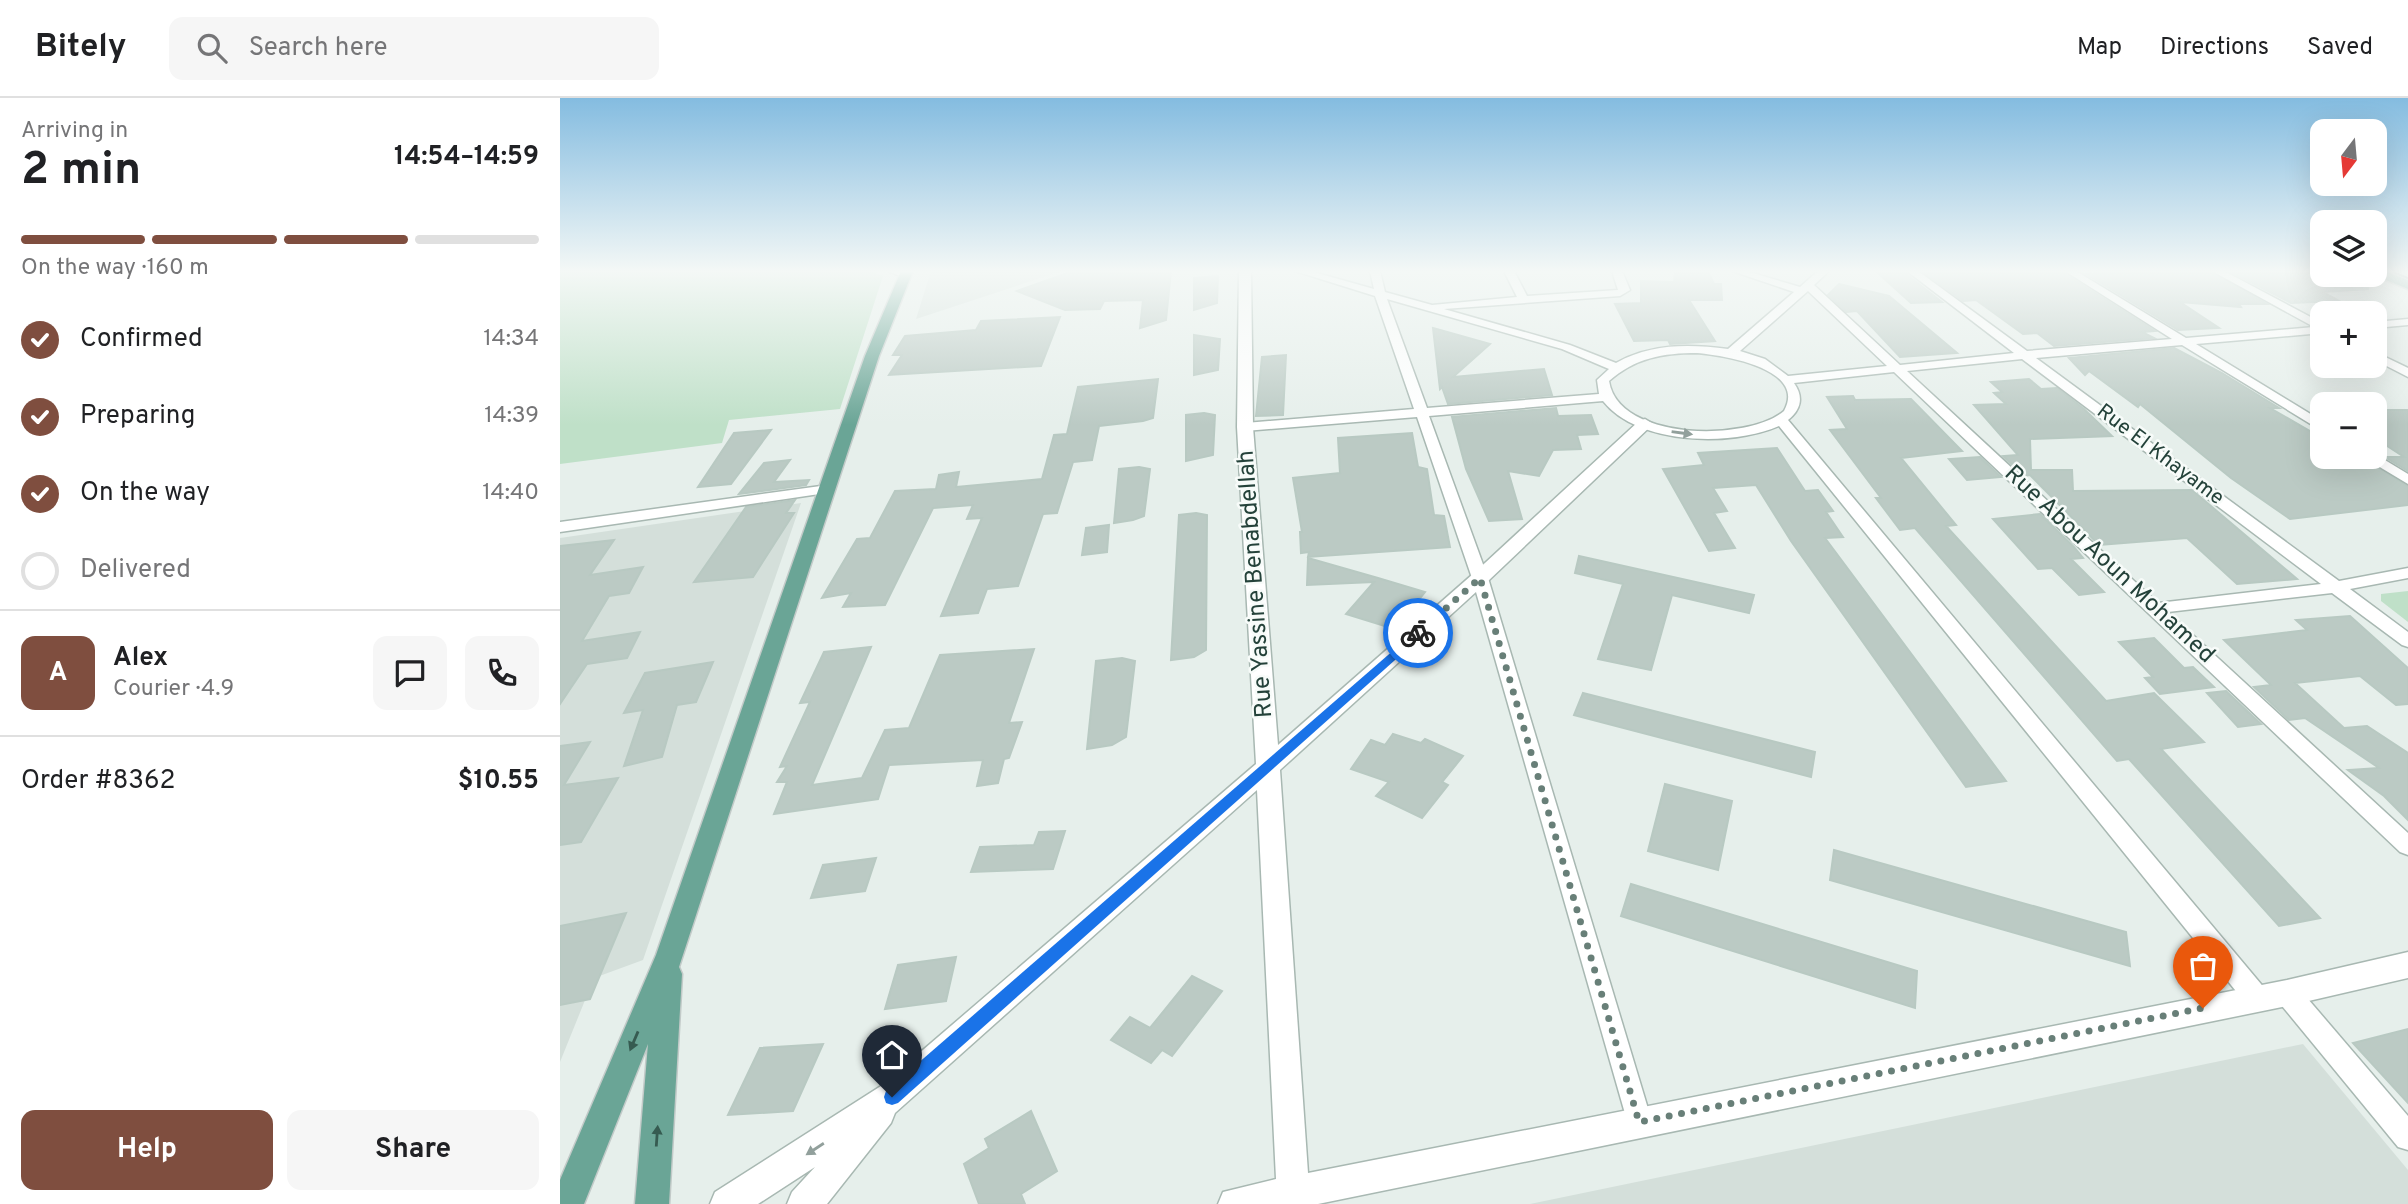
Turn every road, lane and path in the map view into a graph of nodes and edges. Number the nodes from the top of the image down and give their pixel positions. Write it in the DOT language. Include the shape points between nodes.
graph roads {
  1 [pos="884,323"];
  2 [pos="1245,323"];
  3 [pos="1390,323"];
  4 [pos="1480,323"];
  5 [pos="1766,323"];
  6 [pos="1844,323"];
  7 [pos="1982,323"];
  8 [pos="2154,323"];
  9 [pos="2310,329"];
  10 [pos="2185,342"];
  11 [pos="1731,353"];
  12 [pos="2026,355"];
  13 [pos="2387,362"];
  14 [pos="1615,367"];
  15 [pos="1898,369"];
  16 [pos="2408,373"];
  17 [pos="1787,380"];
  18 [pos="1607,397"];
  19 [pos="1420,412"];
  20 [pos="2310,420"];
  21 [pos="1782,421"];
  22 [pos="1645,424"];
  23 [pos="1245,427"];
  24 [pos="2387,467"];
  25 [pos="2408,480"];
  26 [pos="828,489"];
  27 [pos="560,527"];
  28 [pos="2408,573"];
  29 [pos="1480,578"];
  30 [pos="2336,587"];
  31 [pos="2157,608"];
  32 [pos="2408,641"];
  33 [pos="1268,767"];
  34 [pos="2408,846"];
  35 [pos="670,955"];
  36 [pos="2408,965"];
  37 [pos="2272,995"];
  38 [pos="892,1097"];
  39 [pos="1639,1122"];
  40 [pos="2408,1137"];
  41 [pos="1293,1191"];
  42 [pos="566,1204"];
  43 [pos="652,1204"];
  44 [pos="727,1204"];
  45 [pos="804,1204"];
  46 [pos="1235,1204"];
  1 -- 26 [label="main road"];
  2 -- 23 [label="street, Rue Yassine Benabdellah"];
  3 -- 19 [label="street"];
  4 -- 14 [label="street" via="1566,347"];
  5 -- 11 [label="street"];
  6 -- 15 [label="street, Rue Abou Aoun Mohamed"];
  7 -- 12 [label="street, Rue El Khayame"];
  8 -- 10 [label="street"];
  9 -- 10 [label="street"];
  10 -- 12 [label="street"];
  10 -- 20 [label="street"];
  11 -- 14 [label="street" via="1654,352"];
  11 -- 17 [label="street" via="1760,361"];
  12 -- 15 [label="street"];
  12 -- 30 [label="street, Rue El Khayame"];
  13 -- 16 [label="street"];
  14 -- 18 [label="street" via="1603,380"];
  15 -- 17 [label="street"];
  15 -- 31 [label="street, Rue Abou Aoun Mohamed"];
  17 -- 21 [label="street" via="1796,398"];
  18 -- 19 [label="street"];
  18 -- 22 [label="street" via="1622,413"];
  19 -- 23 [label="street"];
  19 -- 29 [label="street"];
  22 -- 21 [label="street, one-way" via="1711,436 1760,431"];
  21 -- 37 [label="street"];
  22 -- 29 [label="street"];
  23 -- 33 [label="street, Rue Yassine Benabdellah"];
  24 -- 25 [label="street"];
  26 -- 27 [label="street"];
  26 -- 35 [label="main road"];
  28 -- 30 [label="street"];
  29 -- 33 [label="street"];
  29 -- 39 [label="street"];
  30 -- 31 [label="street"];
  30 -- 32 [label="street, Rue El Khayame"];
  31 -- 34 [label="street, Rue Abou Aoun Mohamed"];
  33 -- 38 [label="street"];
  33 -- 41 [label="street, Rue Yassine Benabdellah"];
  35 -- 42 [label="main road, one-way"];
  43 -- 35 [label="main road, one-way"];
  36 -- 37 [label="street"];
  37 -- 39 [label="street"];
  37 -- 40 [label="street"];
  38 -- 44 [label="street, one-way"];
  38 -- 45 [label="street"];
  39 -- 41 [label="street"];
  41 -- 46 [label="street"];
}
